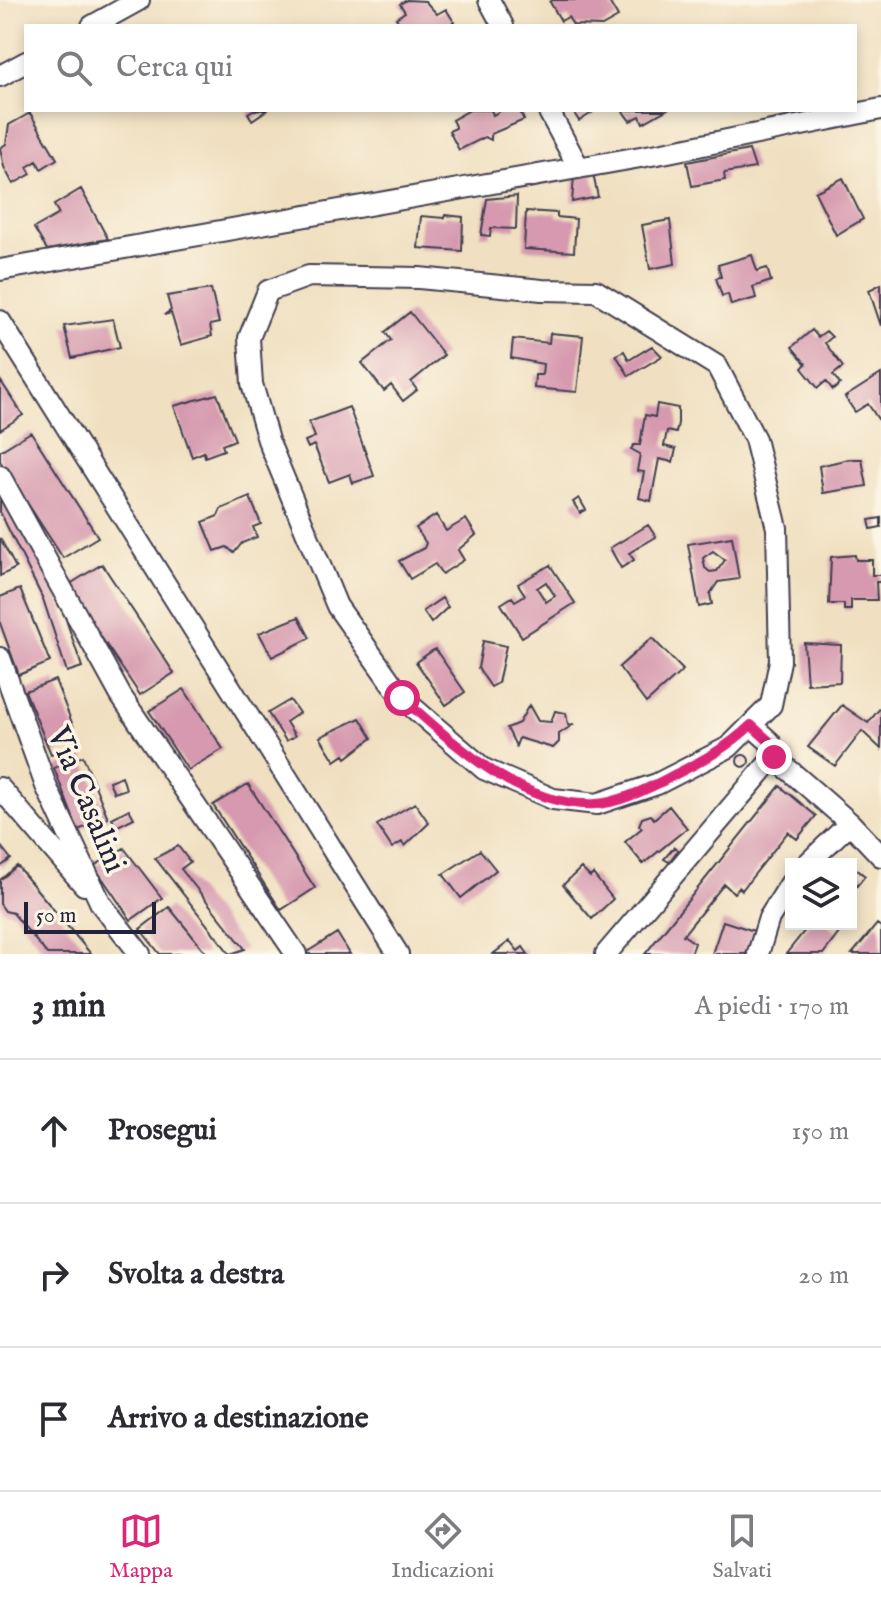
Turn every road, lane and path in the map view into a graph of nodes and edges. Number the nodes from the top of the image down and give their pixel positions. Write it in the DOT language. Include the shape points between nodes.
graph roads {
  1 [pos="139,0"];
  2 [pos="489,0"];
  3 [pos="96,24"];
  4 [pos="502,24"];
  5 [pos="24,63"];
  6 [pos="0,76"];
  7 [pos="881,109"];
  8 [pos="549,112"];
  9 [pos="579,168"];
  10 [pos="0,270"];
  11 [pos="0,321"];
  12 [pos="0,476"];
  13 [pos="0,658"];
  14 [pos="751,725"];
  15 [pos="774,757"];
  16 [pos="0,788"];
  17 [pos="850,823"];
  18 [pos="881,856"];
  19 [pos="813,858"];
  20 [pos="785,893"];
  21 [pos="101,904"];
  22 [pos="140,954"];
  23 [pos="296,954"];
  24 [pos="398,954"];
  25 [pos="606,954"];
  26 [pos="758,954"];
  1 -- 3 [label="street"];
  2 -- 4 [label="street"];
  5 -- 6 [label="street"];
  7 -- 9 [label="street"];
  8 -- 9 [label="street"];
  9 -- 10 [label="street"];
  11 -- 24 [label="street"];
  12 -- 23 [label="street" via="121,696"];
  13 -- 21 [label="street, Via Casalini" via="46,786"];
  14 -- 14 [label="street" via="729,747 681,772 597,804 553,799 484,769 402,698 337,606 268,440 252,384 249,338 268,291 309,276 596,291 717,366 755,439 777,528 780,661 771,705"];
  14 -- 15 [label="street" via="770,742"];
  15 -- 17 [label="street"];
  15 -- 25 [label="street"];
  16 -- 21 [label="street"];
  17 -- 18 [label="street"];
  17 -- 19 [label="street"];
  20 -- 26 [label="street" via="769,918"];
  21 -- 22 [label="street, Via Casalini"];
}
